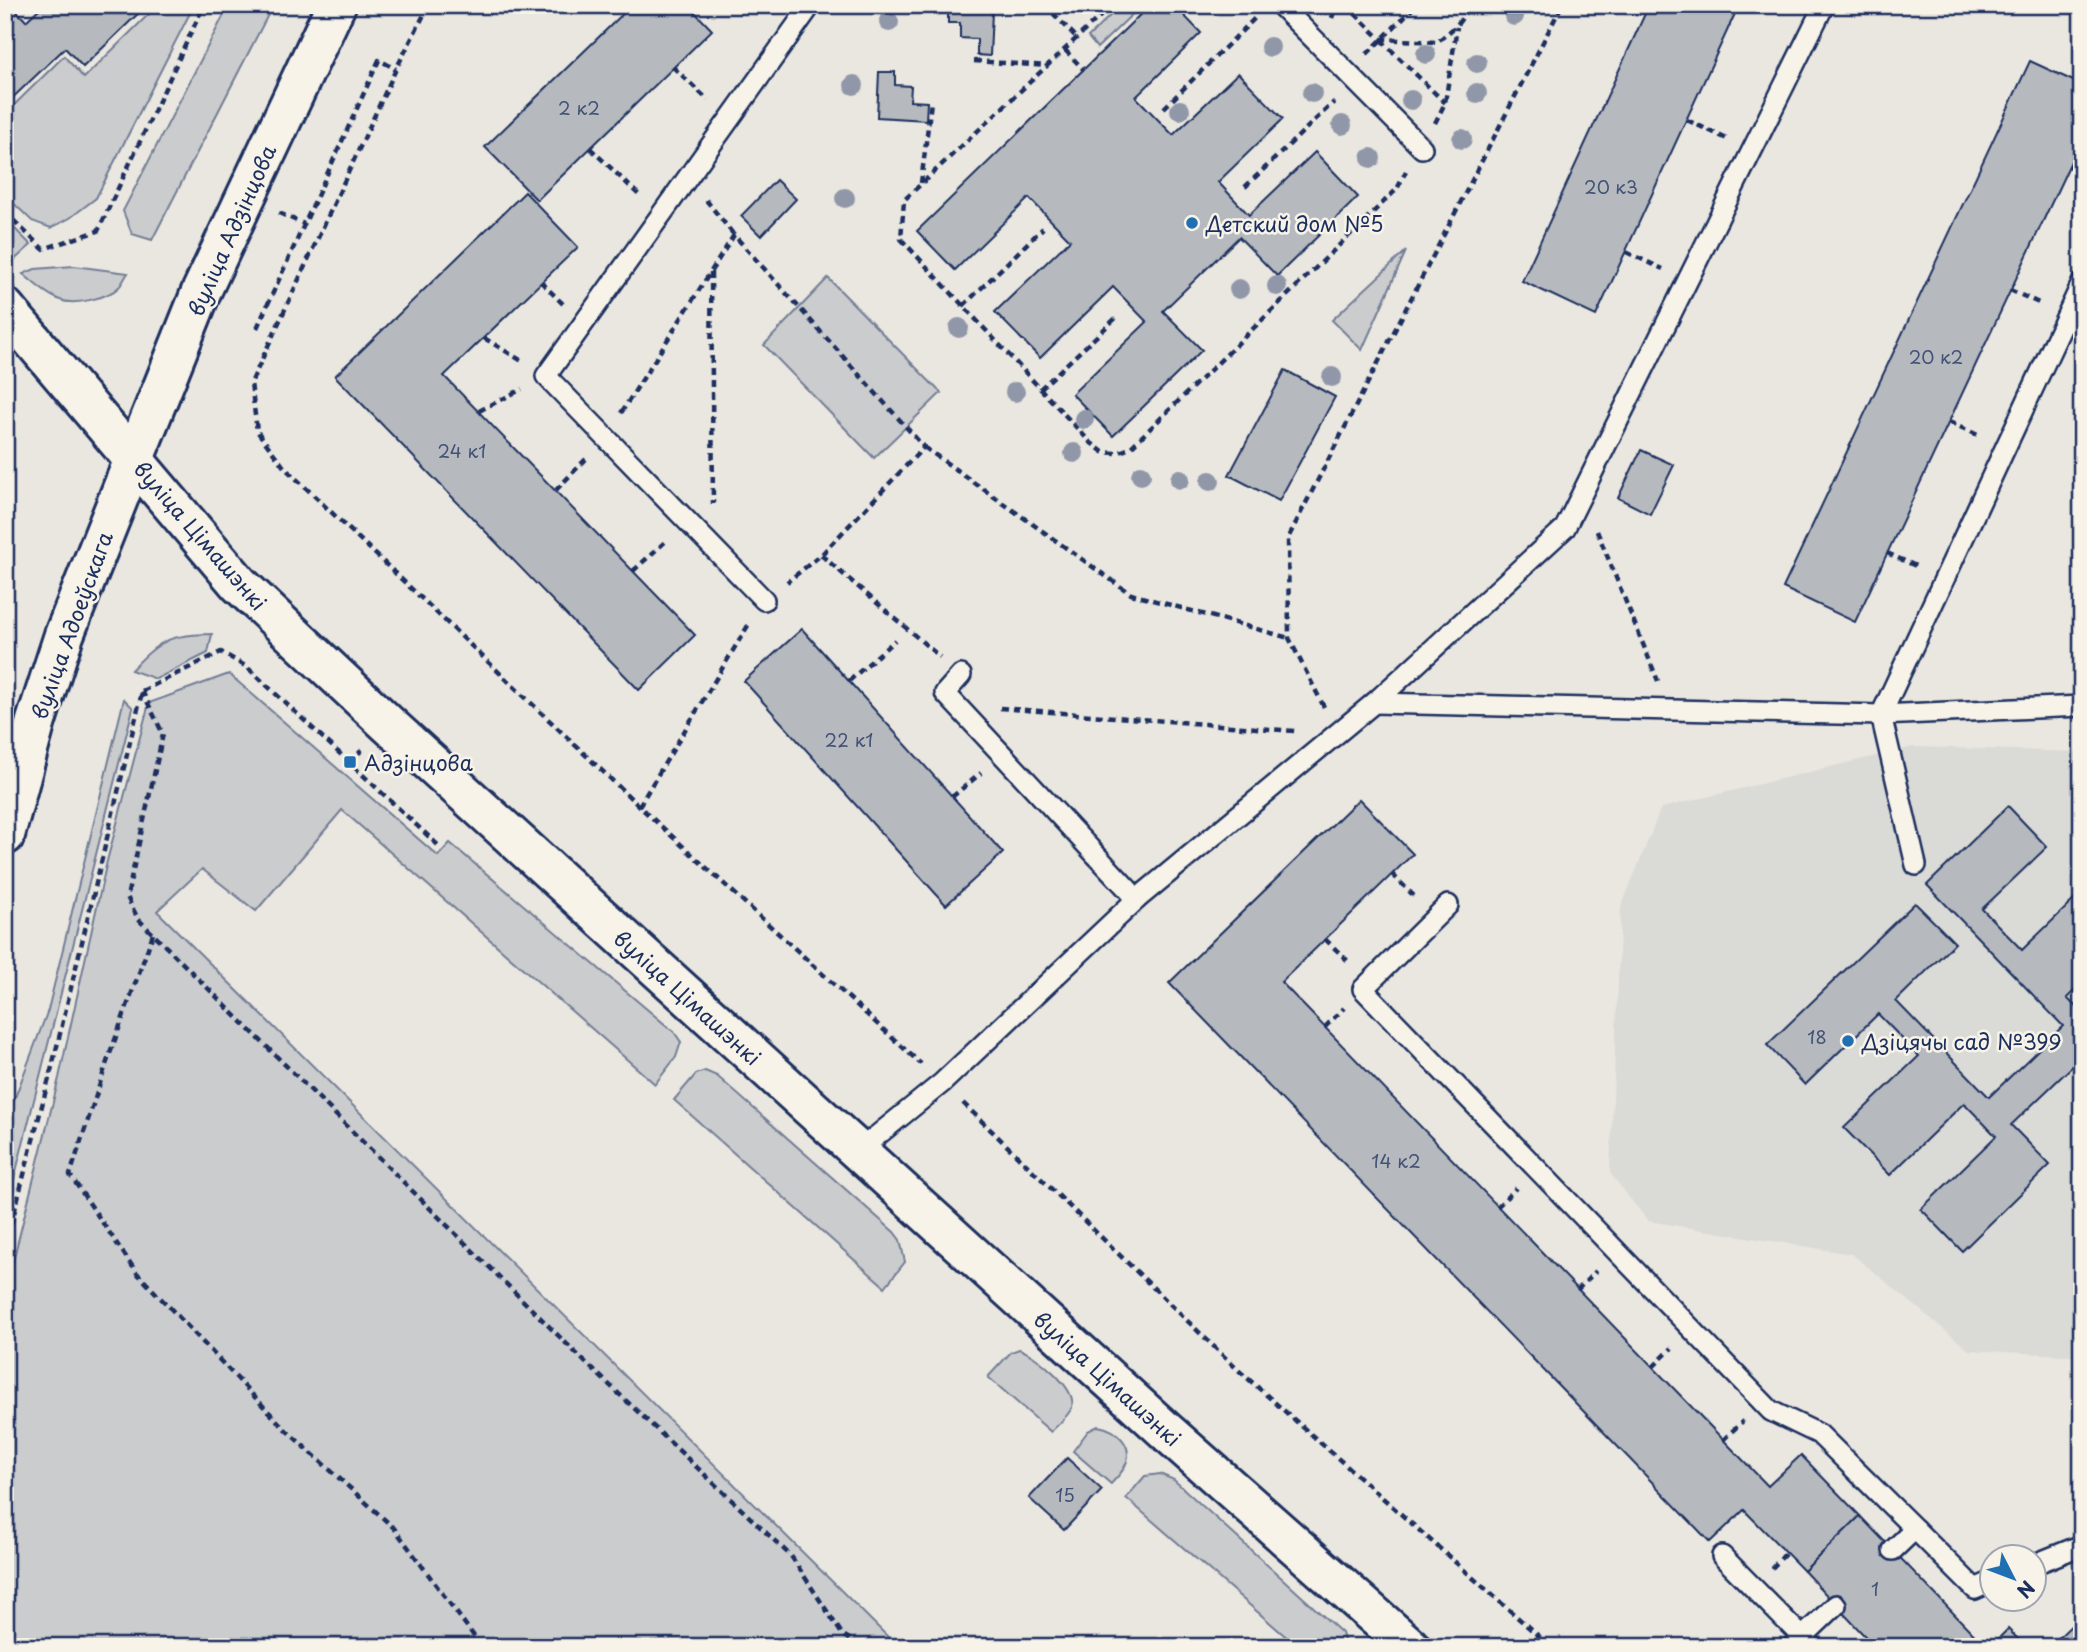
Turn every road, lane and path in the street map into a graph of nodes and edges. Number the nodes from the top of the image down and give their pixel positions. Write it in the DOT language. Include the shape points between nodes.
graph roads {
  1 [pos="204,5"];
  2 [pos="336,5"];
  3 [pos="429,5"];
  4 [pos="811,5"];
  5 [pos="1045,5"];
  6 [pos="1346,5"];
  7 [pos="1416,5"];
  8 [pos="1466,5"];
  9 [pos="1562,5"];
  10 [pos="1824,5"];
  11 [pos="1110,6"];
  12 [pos="1272,8"];
  13 [pos="1457,26"];
  14 [pos="1077,38"];
  15 [pos="1381,39"];
  16 [pos="1065,50"];
  17 [pos="974,61"];
  18 [pos="1048,66"];
  19 [pos="673,67"];
  20 [pos="396,69"];
  21 [pos="1084,70"];
  22 [pos="1349,73"];
  23 [pos="1335,101"];
  24 [pos="931,102"];
  25 [pos="1446,103"];
  26 [pos="1164,108"];
  27 [pos="1686,120"];
  28 [pos="729,121"];
  29 [pos="590,148"];
  30 [pos="1422,148"];
  31 [pos="1752,151"];
  32 [pos="1408,165"];
  33 [pos="2069,166"];
  34 [pos="2082,172"];
  35 [pos="688,177"];
  36 [pos="921,183"];
  37 [pos="1245,187"];
  38 [pos="5,212"];
  39 [pos="660,216"];
  40 [pos="1043,228"];
  41 [pos="734,235"];
  42 [pos="1626,252"];
  43 [pos="711,271"];
  44 [pos="1688,280"];
  45 [pos="2082,283"];
  46 [pos="963,306"];
  47 [pos="5,308"];
  48 [pos="1117,317"];
  49 [pos="257,328"];
  50 [pos="484,338"];
  51 [pos="546,376"];
  52 [pos="1040,389"];
  53 [pos="479,411"];
  54 [pos="606,438"];
  55 [pos="924,447"];
  56 [pos="134,459"];
  57 [pos="556,490"];
  58 [pos="1582,494"];
  59 [pos="687,521"];
  60 [pos="714,548"];
  61 [pos="821,555"];
  62 [pos="633,571"];
  63 [pos="764,600"];
  64 [pos="1289,638"];
  65 [pos="895,640"];
  66 [pos="961,675"];
  67 [pos="849,681"];
  68 [pos="142,691"];
  69 [pos="1374,703"];
  70 [pos="2082,706"];
  71 [pos="1670,710"];
  72 [pos="1881,715"];
  73 [pos="1337,734"];
  74 [pos="1002,754"];
  75 [pos="952,797"];
  76 [pos="639,806"];
  77 [pos="5,835"];
  78 [pos="440,847"];
  79 [pos="1916,865"];
  80 [pos="1137,899"];
  81 [pos="1448,905"];
  82 [pos="153,934"];
  83 [pos="942,1083"];
  84 [pos="858,1151"];
  85 [pos="5,1248"];
  86 [pos="1915,1529"];
  87 [pos="2082,1545"];
  88 [pos="1893,1550"];
  89 [pos="1722,1556"];
  90 [pos="2048,1559"];
  91 [pos="1979,1587"];
  92 [pos="1836,1605"];
  93 [pos="1802,1643"];
  94 [pos="482,1647"];
  95 [pos="861,1647"];
  96 [pos="1410,1647"];
  97 [pos="1551,1647"];
  1 -- 38 [label="path" via="98,231 43,249"];
  2 -- 56 [label="main road, вуліца Адзінцова" via="207,280"];
  3 -- 20 [label="path"];
  4 -- 28 [label="lane"];
  5 -- 14 [label="path"];
  6 -- 15 [label="path"];
  7 -- 15 [label="path"];
  8 -- 13 [label="path"];
  9 -- 64 [label="path" via="1288,538"];
  10 -- 31 [label="lane"];
  11 -- 14 [label="path"];
  12 -- 22 [label="lane"];
  12 -- 26 [label="path"];
  13 -- 15 [label="path" via="1437,42"];
  13 -- 25 [label="path"];
  14 -- 16 [label="path"];
  15 -- 22 [label="path"];
  15 -- 25 [label="path"];
  16 -- 18 [label="path"];
  16 -- 21 [label="path"];
  17 -- 18 [label="path"];
  18 -- 36 [label="path"];
  19 -- 28 [label="path"];
  20 -- 49 [label="path" via="379,60"];
  20 -- 76 [label="path" via="251,383 257,431 284,467"];
  22 -- 30 [label="lane"];
  23 -- 37 [label="path"];
  24 -- 36 [label="path"];
  25 -- 30 [label="path"];
  27 -- 31 [label="path"];
  28 -- 35 [label="lane"];
  29 -- 39 [label="path"];
  31 -- 44 [label="lane"];
  32 -- 52 [label="path" via="1397,189 1130,447 1117,453 1103,452"];
  33 -- 34 [label="path"];
  35 -- 39 [label="lane"];
  35 -- 41 [label="path"];
  36 -- 46 [label="path" via="904,200 901,239"];
  39 -- 51 [label="lane"];
  40 -- 46 [label="path"];
  41 -- 43 [label="path"];
  41 -- 55 [label="path"];
  42 -- 44 [label="path"];
  43 -- 54 [label="path"];
  43 -- 60 [label="path"];
  44 -- 58 [label="lane"];
  45 -- 72 [label="lane"];
  46 -- 52 [label="path"];
  47 -- 56 [label="main road, вуліца Цімашэнкі"];
  48 -- 52 [label="path"];
  50 -- 51 [label="path"];
  51 -- 53 [label="path"];
  51 -- 54 [label="lane"];
  54 -- 57 [label="path"];
  54 -- 59 [label="lane"];
  55 -- 61 [label="path"];
  55 -- 64 [label="path" via="1131,594"];
  56 -- 77 [label="main road, вуліца Адоеўскага" via="64,635"];
  56 -- 84 [label="main road, вуліца Цімашэнкі" via="240,584"];
  58 -- 69 [label="lane" via="1565,528"];
  58 -- 71 [label="path"];
  59 -- 60 [label="lane"];
  59 -- 62 [label="path"];
  60 -- 63 [label="lane"];
  61 -- 63 [label="path"];
  61 -- 66 [label="path"];
  63 -- 76 [label="path"];
  64 -- 73 [label="path"];
  65 -- 67 [label="path"];
  66 -- 73 [label="path" via="998,708"];
  66 -- 74 [label="lane" via="944,693"];
  68 -- 78 [label="path" via="221,652 247,667"];
  68 -- 82 [label="path" via="163,734 127,897 138,919"];
  68 -- 85 [label="path"];
  69 -- 71 [label="lane"];
  69 -- 73 [label="lane"];
  70 -- 72 [label="lane"];
  71 -- 72 [label="lane"];
  72 -- 79 [label="lane"];
  73 -- 80 [label="lane"];
  74 -- 75 [label="path"];
  74 -- 80 [label="lane"];
  76 -- 83 [label="path"];
  80 -- 83 [label="lane"];
  81 -- 86 [label="lane" via="1363,989 1771,1411 1819,1434"];
  82 -- 94 [label="path" via="70,1175 137,1273 286,1430 394,1528"];
  82 -- 95 [label="path" via="584,1361 790,1556 842,1634"];
  83 -- 84 [label="lane"];
  83 -- 97 [label="path" via="1236,1368"];
  84 -- 96 [label="main road, вуліца Цімашэнкі"];
  86 -- 88 [label="lane"];
  86 -- 91 [label="lane" via="1975,1589"];
  87 -- 90 [label="lane"];
  89 -- 93 [label="lane"];
  92 -- 93 [label="lane"];
}
